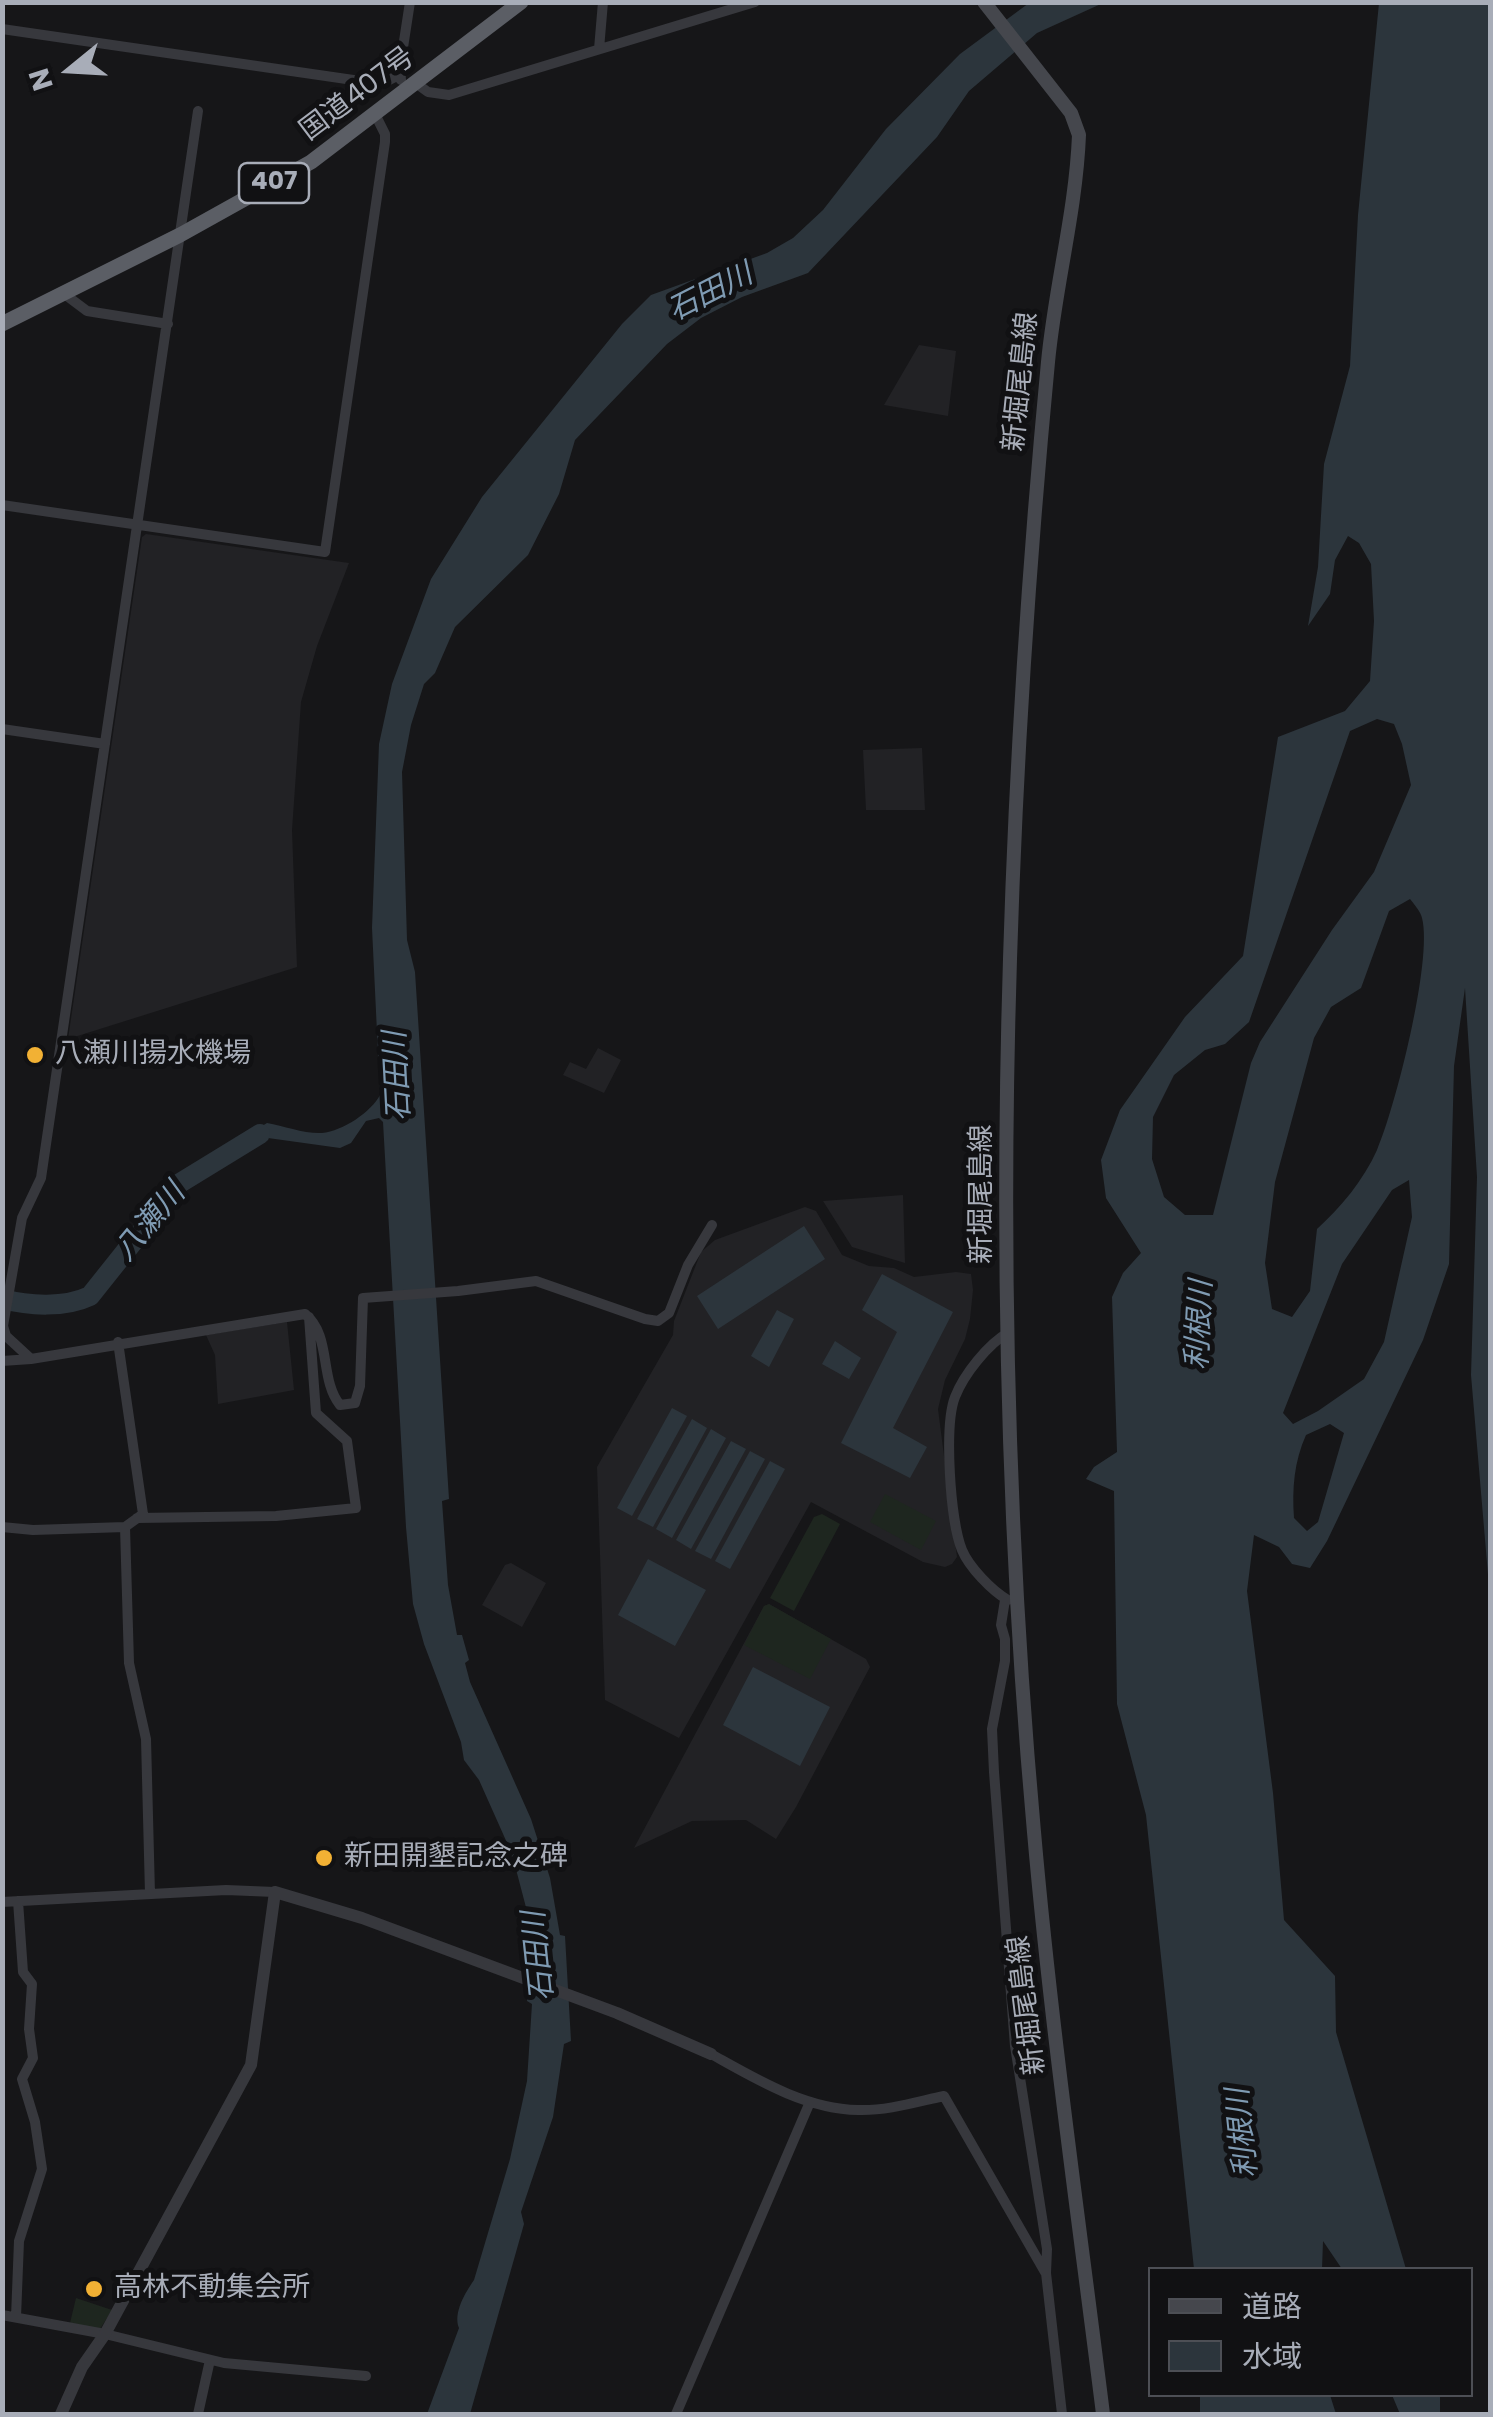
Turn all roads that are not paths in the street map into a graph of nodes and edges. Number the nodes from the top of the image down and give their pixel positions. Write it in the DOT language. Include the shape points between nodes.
graph roads {
  1 [pos="410,2"];
  2 [pos="521,2"];
  3 [pos="603,2"];
  4 [pos="755,2"];
  5 [pos="984,2"];
  6 [pos="2,30"];
  7 [pos="599,49"];
  8 [pos="399,76"];
  9 [pos="412,87"];
  10 [pos="198,111"];
  11 [pos="376,116"];
  12 [pos="180,235"];
  13 [pos="63,294"];
  14 [pos="2,324"];
  15 [pos="168,324"];
  16 [pos="2,505"];
  17 [pos="138,524"];
  18 [pos="2,729"];
  19 [pos="106,744"];
  20 [pos="712,1225"];
  21 [pos="309,1316"];
  22 [pos="5,1317"];
  23 [pos="1009,1332"];
  24 [pos="118,1342"];
  25 [pos="31,1359"];
  26 [pos="2,1361"];
  27 [pos="136,1518"];
  28 [pos="125,1527"];
  29 [pos="2,1528"];
  30 [pos="1012,1600"];
  31 [pos="275,1892"];
  32 [pos="150,1894"];
  33 [pos="18,1901"];
  34 [pos="2,1902"];
  35 [pos="711,2054"];
  36 [pos="810,2102"];
  37 [pos="1046,2273"];
  38 [pos="2,2315"];
  39 [pos="16,2317"];
  40 [pos="104,2334"];
  41 [pos="210,2360"];
  42 [pos="366,2376"];
  43 [pos="61,2414"];
  44 [pos="198,2414"];
  45 [pos="676,2414"];
  46 [pos="1062,2414"];
  47 [pos="1103,2414"];
  1 -- 8 [label="street"];
  2 -- 9 [label="highway, 国道407号 / 407"];
  3 -- 7 [label="street"];
  4 -- 7 [label="street"];
  5 -- 23 [label="main road, 新堀尾島線" via="1075,120 1079,135 1050,340 1016,799"];
  6 -- 8 [label="street" via="374,83"];
  7 -- 9 [label="street" via="449,95"];
  8 -- 9 [label="street"];
  9 -- 11 [label="highway, 国道407号 / 407"];
  10 -- 12 [label="street"];
  11 -- 12 [label="highway, 国道407号 / 407" via="311,162"];
  11 -- 17 [label="street" via="384,142 325,552"];
  12 -- 13 [label="highway, 国道407号 / 407"];
  12 -- 15 [label="street"];
  13 -- 14 [label="highway, 国道407号 / 407"];
  13 -- 15 [label="street" via="87,311"];
  15 -- 17 [label="street"];
  16 -- 17 [label="street"];
  17 -- 19 [label="street"];
  18 -- 19 [label="street"];
  19 -- 22 [label="street" via="41,1178 22,1218"];
  20 -- 21 [label="street" via="664,1319 645,1320 536,1281 361,1301 360,1386 349,1406 332,1393"];
  21 -- 24 [label="street"];
  21 -- 27 [label="street" via="313,1404 319,1419 347,1441 356,1508"];
  22 -- 25 [label="street" via="6,1336"];
  23 -- 30 [label="main road, 新堀尾島線"];
  23 -- 30 [label="street" via="992,1344 955,1397 950,1455 963,1555"];
  24 -- 25 [label="street"];
  24 -- 27 [label="street" via="143,1514"];
  25 -- 26 [label="street"];
  27 -- 28 [label="street"];
  28 -- 29 [label="street"];
  28 -- 32 [label="street" via="129,1663 146,1739"];
  30 -- 37 [label="street" via="1001,1625 1005,1661 992,1729 994,1772 1015,2046"];
  30 -- 47 [label="main road, 新堀尾島線"];
  31 -- 32 [label="street"];
  31 -- 35 [label="street" via="327,1905"];
  31 -- 40 [label="street" via="251,2065"];
  32 -- 33 [label="street"];
  33 -- 34 [label="street"];
  33 -- 39 [label="street" via="22,1972 32,1984 33,2058 22,2079 42,2169 19,2241"];
  35 -- 36 [label="street"];
  36 -- 37 [label="street" via="856,2110 944,2096"];
  36 -- 45 [label="street"];
  37 -- 46 [label="street"];
  38 -- 39 [label="street"];
  39 -- 40 [label="street"];
  40 -- 41 [label="street"];
  40 -- 43 [label="street"];
  41 -- 42 [label="street"];
  41 -- 44 [label="street"];
}
